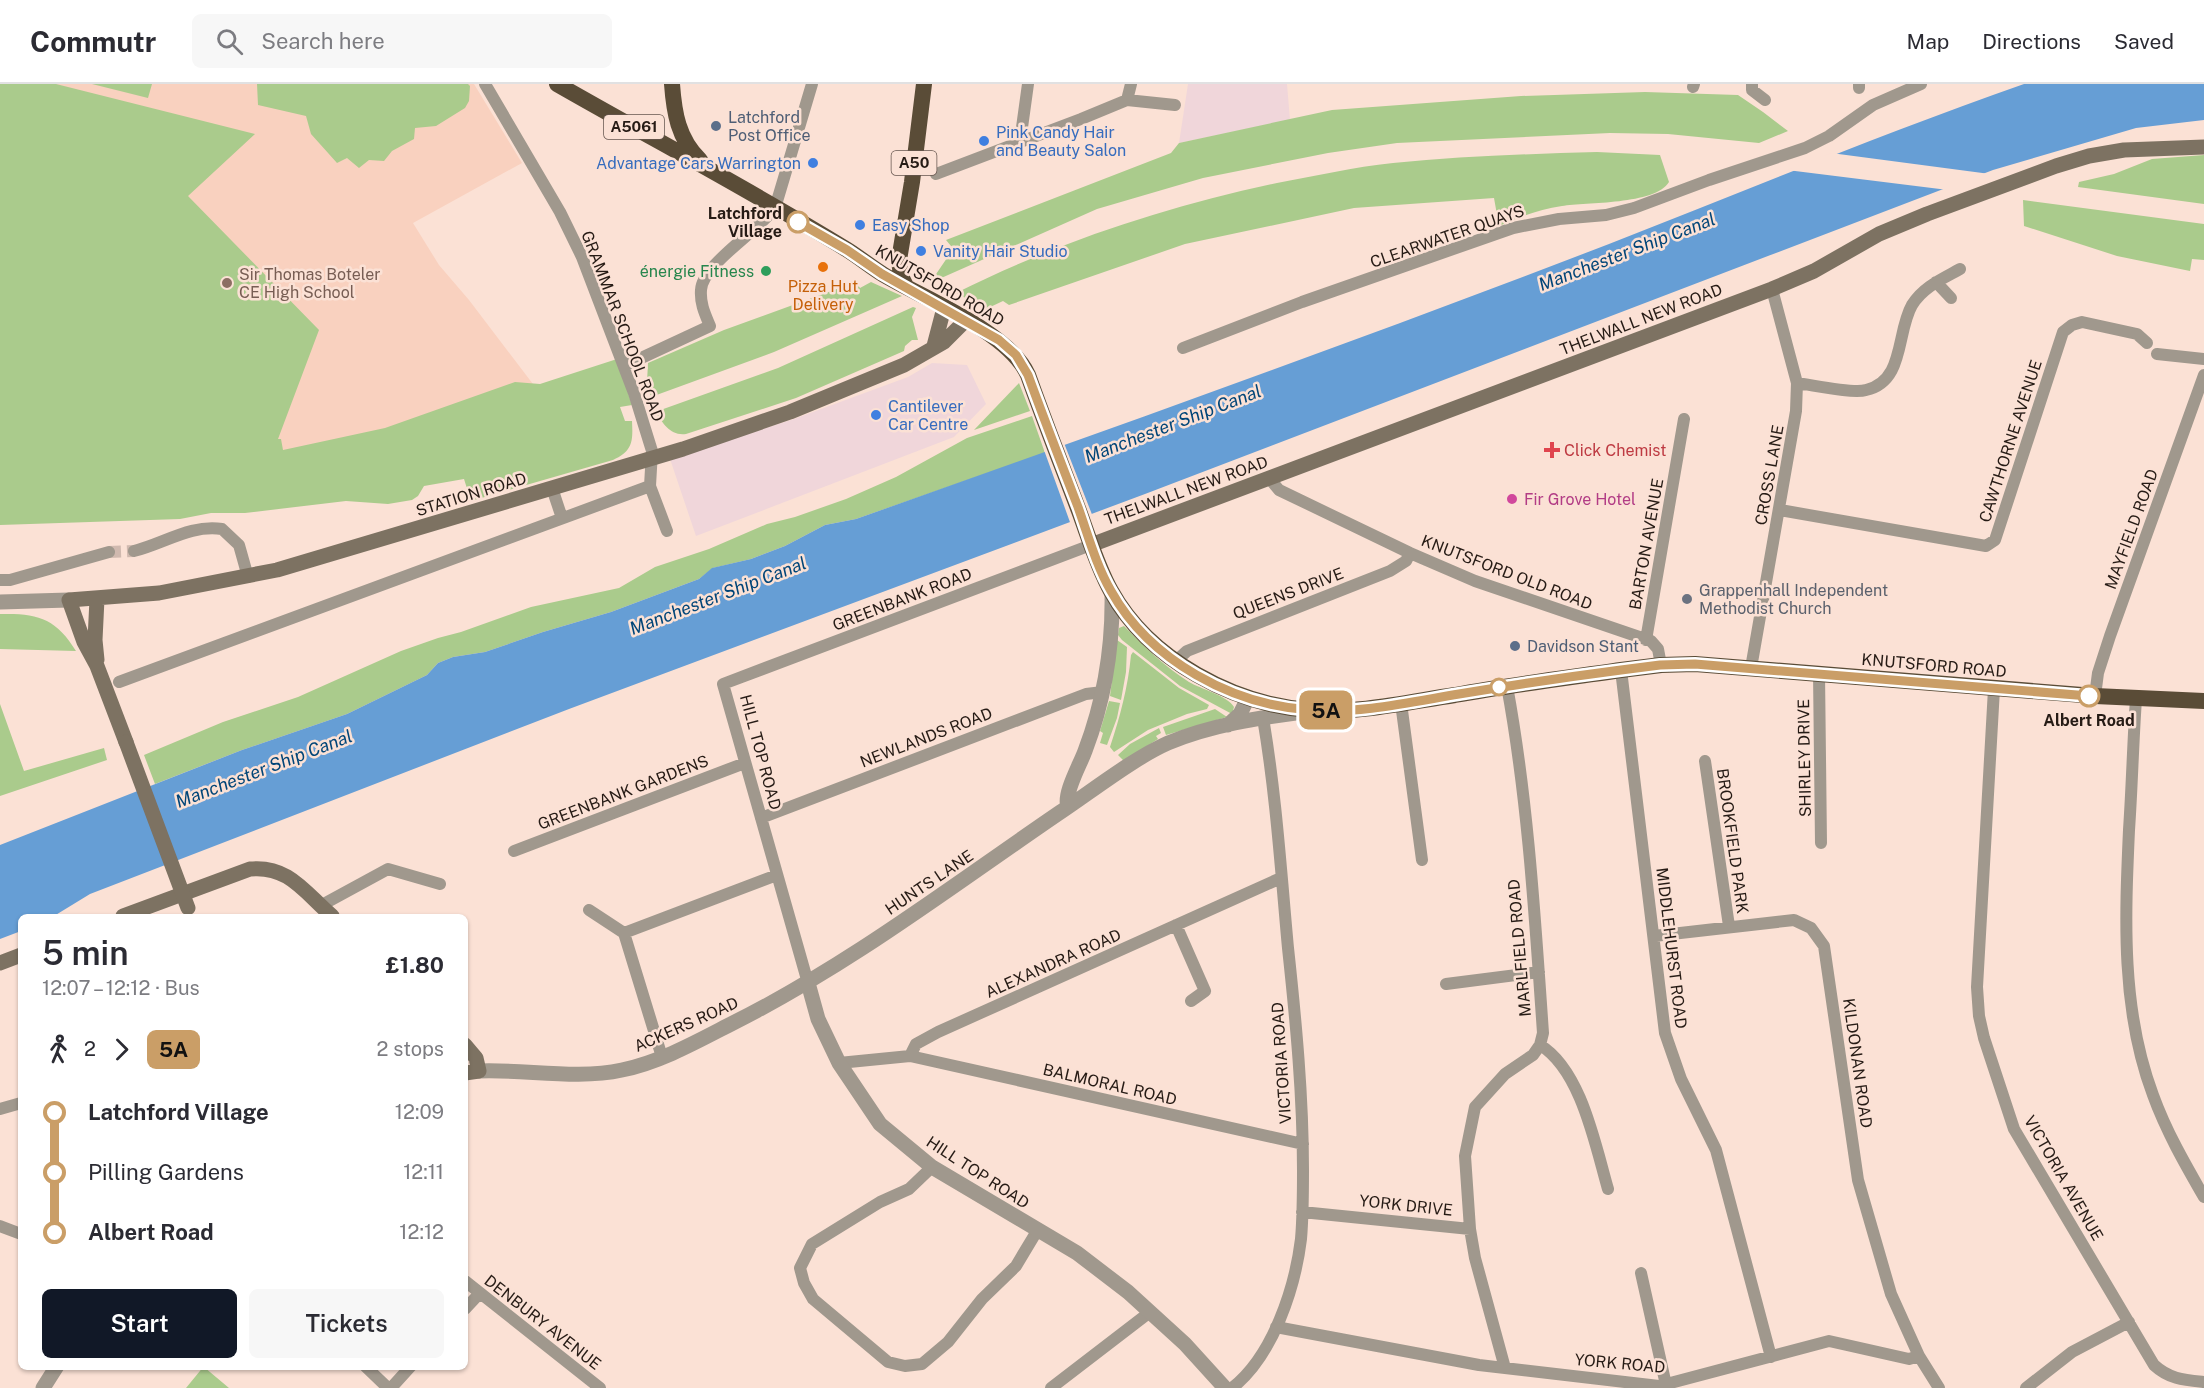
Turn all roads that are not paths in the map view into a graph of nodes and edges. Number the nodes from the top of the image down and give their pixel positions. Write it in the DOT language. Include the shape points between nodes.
graph roads {
  1 [pos="485,84"];
  2 [pos="557,84"];
  3 [pos="672,84"];
  4 [pos="812,84"];
  5 [pos="924,84"];
  6 [pos="1028,84"];
  7 [pos="1131,84"];
  8 [pos="1752,84"];
  9 [pos="1921,84"];
  10 [pos="1126,100"];
  11 [pos="1765,100"];
  12 [pos="1175,105"];
  13 [pos="1020,142"];
  14 [pos="2204,147"];
  15 [pos="711,171"];
  16 [pos="936,174"];
  17 [pos="775,208"];
  18 [pos="901,241"];
  19 [pos="863,260"];
  20 [pos="1960,269"];
  21 [pos="1936,282"];
  22 [pos="906,286"];
  23 [pos="1772,289"];
  24 [pos="1951,298"];
  25 [pos="944,308"];
  26 [pos="966,320"];
  27 [pos="2147,343"];
  28 [pos="934,346"];
  29 [pos="1183,348"];
  30 [pos="2157,354"];
  31 [pos="2204,358"];
  32 [pos="624,366"];
  33 [pos="2204,375"];
  34 [pos="1797,382"];
  35 [pos="1684,419"];
  36 [pos="652,458"];
  37 [pos="1270,478"];
  38 [pos="650,486"];
  39 [pos="552,488"];
  40 [pos="1780,510"];
  41 [pos="562,518"];
  42 [pos="667,531"];
  43 [pos="1091,545"];
  44 [pos="134,550"];
  45 [pos="109,552"];
  46 [pos="1410,553"];
  47 [pos="248,577"];
  48 [pos="0,580"];
  49 [pos="1112,593"];
  50 [pos="97,599"];
  51 [pos="69,600"];
  52 [pos="0,602"];
  53 [pos="1646,640"];
  54 [pos="1176,661"];
  55 [pos="96,663"];
  56 [pos="1660,665"];
  57 [pos="1752,668"];
  58 [pos="1621,670"];
  59 [pos="1819,673"];
  60 [pos="119,682"];
  61 [pos="723,684"];
  62 [pos="1507,686"];
  63 [pos="1994,689"];
  64 [pos="1103,692"];
  65 [pos="2095,696"];
  66 [pos="1248,698"];
  67 [pos="2136,699"];
  68 [pos="2204,701"];
  69 [pos="1401,703"];
  70 [pos="1312,711"];
  71 [pos="1263,718"];
  72 [pos="1228,725"];
  73 [pos="1705,761"];
  74 [pos="745,763"];
  75 [pos="1068,807"];
  76 [pos="761,818"];
  77 [pos="1821,843"];
  78 [pos="514,851"];
  79 [pos="1422,862"];
  80 [pos="777,875"];
  81 [pos="1281,878"];
  82 [pos="440,884"];
  83 [pos="320,906"];
  84 [pos="589,910"];
  85 [pos="190,912"];
  86 [pos="128,914"];
  87 [pos="330,914"];
  88 [pos="1176,925"];
  89 [pos="1729,926"];
  90 [pos="624,933"];
  91 [pos="1654,936"];
  92 [pos="18,956"];
  93 [pos="0,963"];
  94 [pos="1539,972"];
  95 [pos="808,984"];
  96 [pos="1446,984"];
  97 [pos="1191,1001"];
  98 [pos="1539,1045"];
  99 [pos="468,1049"];
  100 [pos="910,1056"];
  101 [pos="662,1057"];
  102 [pos="839,1063"];
  103 [pos="472,1072"];
  104 [pos="18,1104"];
  105 [pos="0,1109"];
  106 [pos="1303,1144"];
  107 [pos="932,1167"];
  108 [pos="1608,1189"];
  109 [pos="2204,1197"];
  110 [pos="1302,1212"];
  111 [pos="0,1226"];
  112 [pos="1470,1229"];
  113 [pos="1037,1231"];
  114 [pos="18,1232"];
  115 [pos="1641,1273"];
  116 [pos="468,1284"];
  117 [pos="479,1294"];
  118 [pos="468,1306"];
  119 [pos="1150,1312"];
  120 [pos="2129,1322"];
  121 [pos="1276,1327"];
  122 [pos="1919,1356"];
  123 [pos="1771,1357"];
  124 [pos="1505,1368"];
  125 [pos="55,1370"];
  126 [pos="369,1370"];
  127 [pos="407,1370"];
  128 [pos="2204,1382"];
  129 [pos="1661,1386"];
  130 [pos="44,1388"];
  131 [pos="389,1388"];
  132 [pos="600,1388"];
  133 [pos="1051,1388"];
  134 [pos="1225,1388"];
  135 [pos="1232,1388"];
  136 [pos="1939,1388"];
  137 [pos="2026,1388"];
  1 -- 32 [label="street, GRAMMAR SCHOOL ROAD" via="572,234"];
  2 -- 15 [label="highway, KNUTSFORD ROAD / A5061"];
  3 -- 15 [label="highway, KNUTSFORD ROAD" via="680,132"];
  4 -- 17 [label="street"];
  5 -- 18 [label="highway, A50"];
  6 -- 13 [label="street"];
  7 -- 10 [label="street"];
  8 -- 11 [label="street" via="1752,90"];
  9 -- 29 [label="street, CLEARWATER QUAYS" via="1873,105 1805,148 1634,208 1513,228"];
  10 -- 12 [label="street"];
  10 -- 13 [label="street"];
  13 -- 16 [label="street"];
  14 -- 23 [label="main road, THELWALL NEW ROAD" via="2124,150 2056,166 1880,234 1814,271"];
  15 -- 17 [label="highway, KNUTSFORD ROAD"];
  17 -- 19 [label="highway, KNUTSFORD ROAD"];
  17 -- 32 [label="street" via="766,221 705,276 702,306 710,326"];
  18 -- 19 [label="highway" via="888,258"];
  18 -- 22 [label="highway, A50" via="899,260"];
  19 -- 22 [label="highway, KNUTSFORD ROAD"];
  20 -- 21 [label="street"];
  21 -- 24 [label="street"];
  21 -- 34 [label="street" via="1923,290 1911,306 1892,372 1881,385 1864,391"];
  22 -- 25 [label="highway, KNUTSFORD ROAD"];
  23 -- 34 [label="street, CROSS LANE"];
  23 -- 37 [label="main road, THELWALL NEW ROAD"];
  25 -- 26 [label="highway, KNUTSFORD ROAD"];
  25 -- 28 [label="main road"];
  26 -- 28 [label="main road, STATION ROAD" via="950,337"];
  26 -- 43 [label="highway, KNUTSFORD ROAD" via="1008,346 1022,363"];
  27 -- 40 [label="street, CAWTHORNE AVENUE" via="2137,334 2082,322 2063,332 1995,540 1986,546"];
  28 -- 36 [label="main road, STATION ROAD" via="904,365 806,406"];
  30 -- 31 [label="street"];
  32 -- 36 [label="street, GRAMMAR SCHOOL ROAD"];
  33 -- 65 [label="street, MAYFIELD ROAD" via="2110,636"];
  34 -- 40 [label="street, CROSS LANE" via="1797,411"];
  35 -- 53 [label="street, BARTON AVENUE"];
  36 -- 38 [label="street, GRAMMAR SCHOOL ROAD"];
  36 -- 39 [label="main road, STATION ROAD"];
  37 -- 43 [label="main road, THELWALL NEW ROAD"];
  37 -- 46 [label="street, KNUTSFORD OLD ROAD" via="1279,490"];
  38 -- 41 [label="street"];
  38 -- 42 [label="street"];
  39 -- 41 [label="street"];
  39 -- 47 [label="main road, STATION ROAD"];
  40 -- 57 [label="street, CROSS LANE"];
  41 -- 60 [label="street"];
  43 -- 49 [label="highway, KNUTSFORD ROAD"];
  43 -- 61 [label="street, GREENBANK ROAD"];
  44 -- 47 [label="street" via="195,530 222,529 238,545"];
  45 -- 48 [label="street"];
  46 -- 53 [label="street, KNUTSFORD OLD ROAD" via="1475,581"];
  46 -- 54 [label="street, QUEENS DRIVE" via="1406,561 1390,571 1187,651"];
  47 -- 50 [label="main road, STATION ROAD"];
  49 -- 54 [label="highway, KNUTSFORD ROAD" via="1147,636"];
  49 -- 64 [label="street"];
  50 -- 51 [label="main road, STATION ROAD"];
  50 -- 55 [label="main road"];
  51 -- 52 [label="street, STATION ROAD"];
  51 -- 55 [label="main road"];
  53 -- 56 [label="street" via="1658,649"];
  54 -- 66 [label="highway, KNUTSFORD ROAD"];
  55 -- 85 [label="main road, bridge"];
  56 -- 57 [label="highway, KNUTSFORD ROAD"];
  56 -- 58 [label="highway, KNUTSFORD ROAD"];
  57 -- 59 [label="highway, KNUTSFORD ROAD"];
  58 -- 62 [label="highway, KNUTSFORD ROAD"];
  58 -- 91 [label="street, MIDDLEHURST ROAD"];
  59 -- 63 [label="highway, KNUTSFORD ROAD"];
  59 -- 77 [label="street, SHIRLEY DRIVE"];
  61 -- 74 [label="street, HILL TOP ROAD"];
  62 -- 69 [label="highway, KNUTSFORD ROAD"];
  62 -- 94 [label="street, MARLFIELD ROAD" via="1521,770"];
  63 -- 65 [label="highway, KNUTSFORD ROAD"];
  63 -- 120 [label="street, VICTORIA AVENUE" via="1977,987 1979,1016 2014,1129"];
  64 -- 75 [label="street" via="1090,739 1067,796"];
  64 -- 76 [label="street, NEWLANDS ROAD" via="1086,694"];
  65 -- 67 [label="highway, KNUTSFORD ROAD"];
  66 -- 70 [label="highway, KNUTSFORD ROAD"];
  66 -- 72 [label="street" via="1240,714"];
  67 -- 68 [label="highway, KNUTSFORD ROAD"];
  67 -- 109 [label="street" via="2126,895 2130,997 2152,1093 2169,1134"];
  69 -- 70 [label="highway, KNUTSFORD ROAD"];
  69 -- 79 [label="street"];
  70 -- 71 [label="street, HUNTS LANE"];
  71 -- 72 [label="street, HUNTS LANE"];
  71 -- 81 [label="street, VICTORIA ROAD"];
  72 -- 75 [label="street, HUNTS LANE" via="1167,744"];
  73 -- 89 [label="street, BROOKFIELD PARK"];
  74 -- 76 [label="street, HILL TOP ROAD"];
  74 -- 78 [label="street, GREENBANK GARDENS"];
  75 -- 95 [label="street, HUNTS LANE"];
  76 -- 80 [label="street, HILL TOP ROAD"];
  80 -- 90 [label="street"];
  80 -- 95 [label="street, HILL TOP ROAD"];
  81 -- 88 [label="street, ALEXANDRA ROAD"];
  81 -- 106 [label="street, VICTORIA ROAD" via="1300,1063"];
  82 -- 83 [label="street" via="388,869"];
  83 -- 86 [label="main road" via="289,877 262,867"];
  83 -- 87 [label="main road"];
  84 -- 90 [label="street"];
  88 -- 97 [label="street" via="1205,992"];
  88 -- 100 [label="street, ALEXANDRA ROAD" via="938,1032 916,1044"];
  89 -- 91 [label="street, KILDONAN ROAD"];
  89 -- 122 [label="street, KILDONAN ROAD" via="1794,920 1811,928 1824,946 1858,1180 1892,1294"];
  90 -- 101 [label="street"];
  91 -- 123 [label="street, MIDDLEHURST ROAD" via="1665,1033 1681,1079 1716,1150"];
  92 -- 93 [label="main road"];
  94 -- 96 [label="street"];
  94 -- 98 [label="street, MARLFIELD ROAD" via="1543,1034"];
  95 -- 101 [label="street, ACKERS ROAD"];
  95 -- 102 [label="street, HILL TOP ROAD" via="818,1019"];
  98 -- 108 [label="street" via="1557,1058 1579,1093"];
  98 -- 112 [label="street" via="1533,1055 1505,1074 1475,1107 1465,1156"];
  99 -- 103 [label="main road" via="476,1058"];
  100 -- 102 [label="street"];
  100 -- 106 [label="street, BALMORAL ROAD"];
  101 -- 103 [label="street, ACKERS ROAD" via="621,1071"];
  102 -- 107 [label="street, HILL TOP ROAD" via="880,1124"];
  104 -- 105 [label="street"];
  106 -- 110 [label="street, VICTORIA ROAD"];
  107 -- 113 [label="street, HILL TOP ROAD"];
  107 -- 113 [label="street" via="909,1189 812,1244 800,1268 813,1299 888,1362 922,1364 948,1342 982,1299 1016,1266"];
  110 -- 112 [label="street, YORK DRIVE"];
  110 -- 121 [label="street, VICTORIA ROAD" via="1295,1269"];
  111 -- 114 [label="street"];
  112 -- 124 [label="street, YORK DRIVE"];
  113 -- 119 [label="street, HILL TOP ROAD" via="1077,1253"];
  115 -- 129 [label="street"];
  116 -- 117 [label="street, DENBURY AVENUE"];
  117 -- 118 [label="street"];
  117 -- 132 [label="street, DENBURY AVENUE"];
  119 -- 133 [label="street"];
  119 -- 134 [label="street, HILL TOP ROAD"];
  120 -- 128 [label="street, VICTORIA AVENUE" via="2163,1374"];
  120 -- 137 [label="street" via="2072,1352"];
  121 -- 124 [label="street, YORK ROAD"];
  121 -- 135 [label="street, VICTORIA ROAD" via="1254,1368"];
  122 -- 123 [label="street, YORK ROAD" via="1909,1359 1829,1341"];
  122 -- 136 [label="street"];
  123 -- 129 [label="street, YORK ROAD"];
  124 -- 129 [label="street, YORK ROAD"];
  125 -- 130 [label="street"];
  126 -- 131 [label="street"];
  127 -- 131 [label="street"];
}
